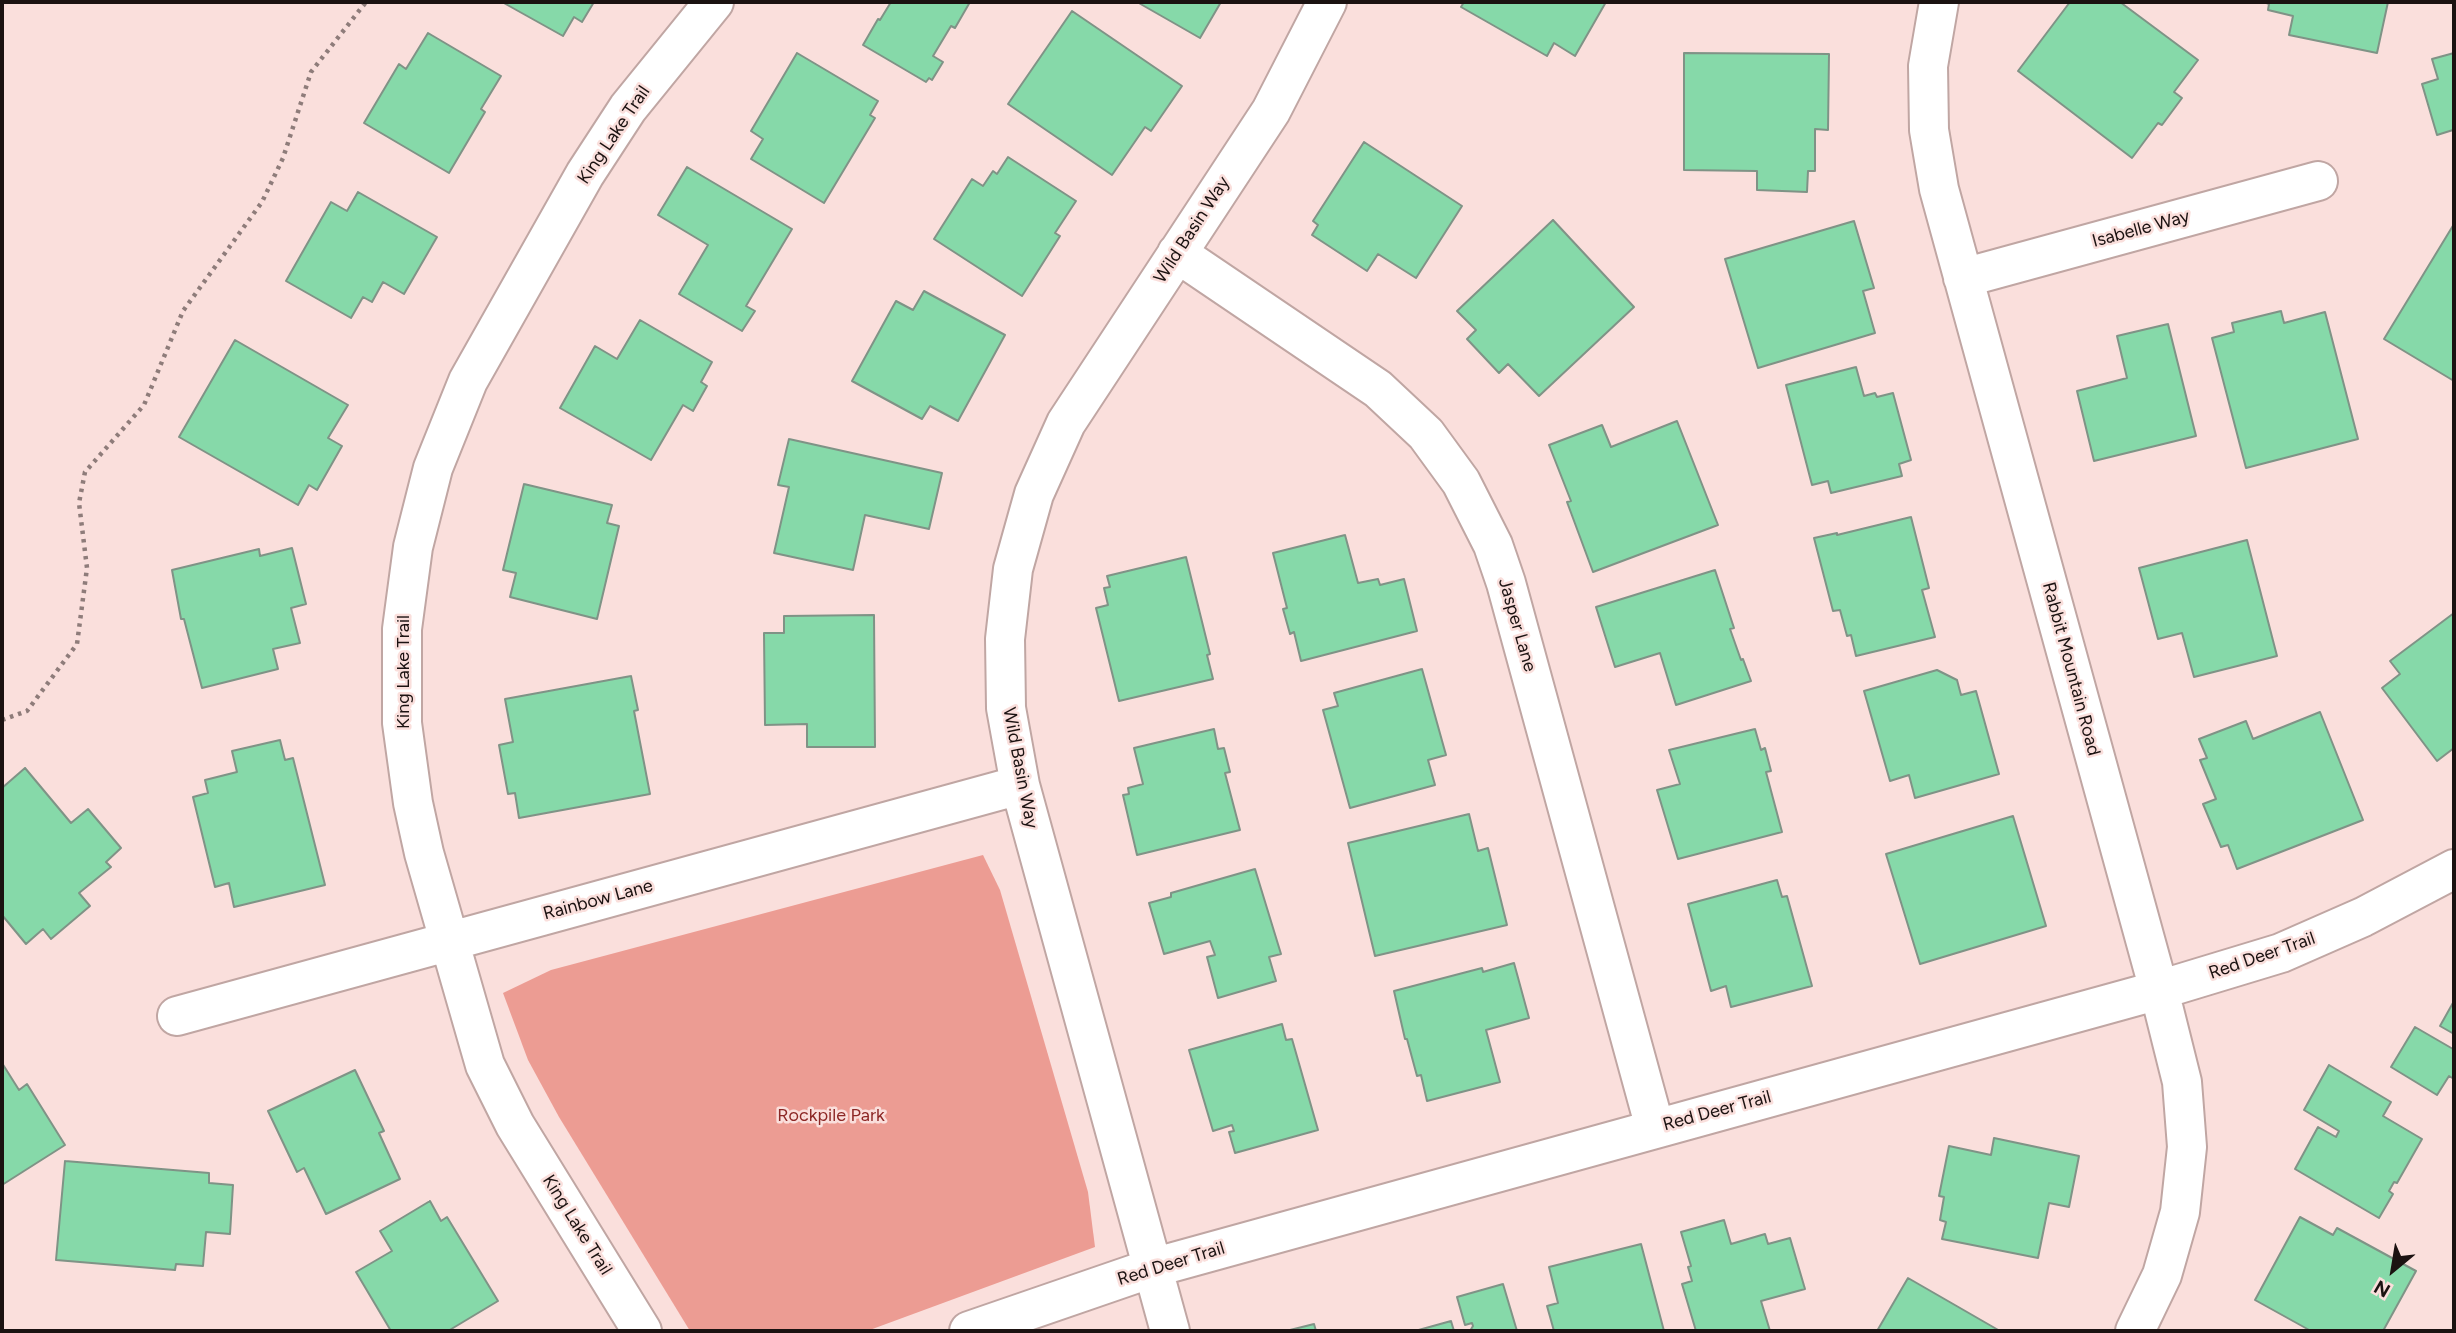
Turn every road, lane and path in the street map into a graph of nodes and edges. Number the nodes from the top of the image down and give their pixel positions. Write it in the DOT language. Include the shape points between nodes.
graph roads {
  1 [pos="366,2"];
  2 [pos="714,2"];
  3 [pos="1327,2"];
  4 [pos="1935,3"];
  5 [pos="2318,181"];
  6 [pos="1177,253"];
  7 [pos="1963,278"];
  8 [pos="2,720"];
  9 [pos="1020,785"];
  10 [pos="2454,869"];
  11 [pos="449,941"];
  12 [pos="2159,990"];
  13 [pos="177,1016"];
  14 [pos="1655,1128"];
  15 [pos="1153,1268"];
  16 [pos="642,1331"];
  17 [pos="969,1331"];
  18 [pos="1170,1331"];
  19 [pos="2135,1331"];
  1 -- 8 [label="path" via="311,72 283,158 262,202 183,311 144,405 85,472 79,503 87,568 77,644 27,711"];
  2 -- 11 [label="street, King Lake Trail" via="628,108 586,174 468,381 433,468 413,547 402,629 402,723 416,816"];
  3 -- 6 [label="street, Wild Basin Way" via="1271,111"];
  4 -- 7 [label="street, Rabbit Mountain Road" via="1928,66 1929,131"];
  5 -- 7 [label="street, Isabelle Way"];
  6 -- 9 [label="street, Wild Basin Way" via="1066,423 1034,494 1013,569 1005,639 1006,708"];
  6 -- 14 [label="street, Jasper Lane" via="1378,389 1426,434 1461,482 1493,545 1506,583"];
  7 -- 12 [label="street, Rabbit Mountain Road"];
  9 -- 11 [label="street, Rainbow Lane"];
  9 -- 15 [label="street, Wild Basin Way"];
  10 -- 12 [label="street, Red Deer Trail" via="2281,953"];
  11 -- 13 [label="street, Rainbow Lane"];
  11 -- 16 [label="street, King Lake Trail" via="485,1065 515,1125"];
  12 -- 14 [label="street, Red Deer Trail"];
  12 -- 19 [label="street, Rabbit Mountain Road" via="2182,1082 2187,1147 2180,1212 2162,1275"];
  14 -- 15 [label="street, Red Deer Trail"];
  15 -- 17 [label="street, Red Deer Trail"];
  15 -- 18 [label="street"];
}
